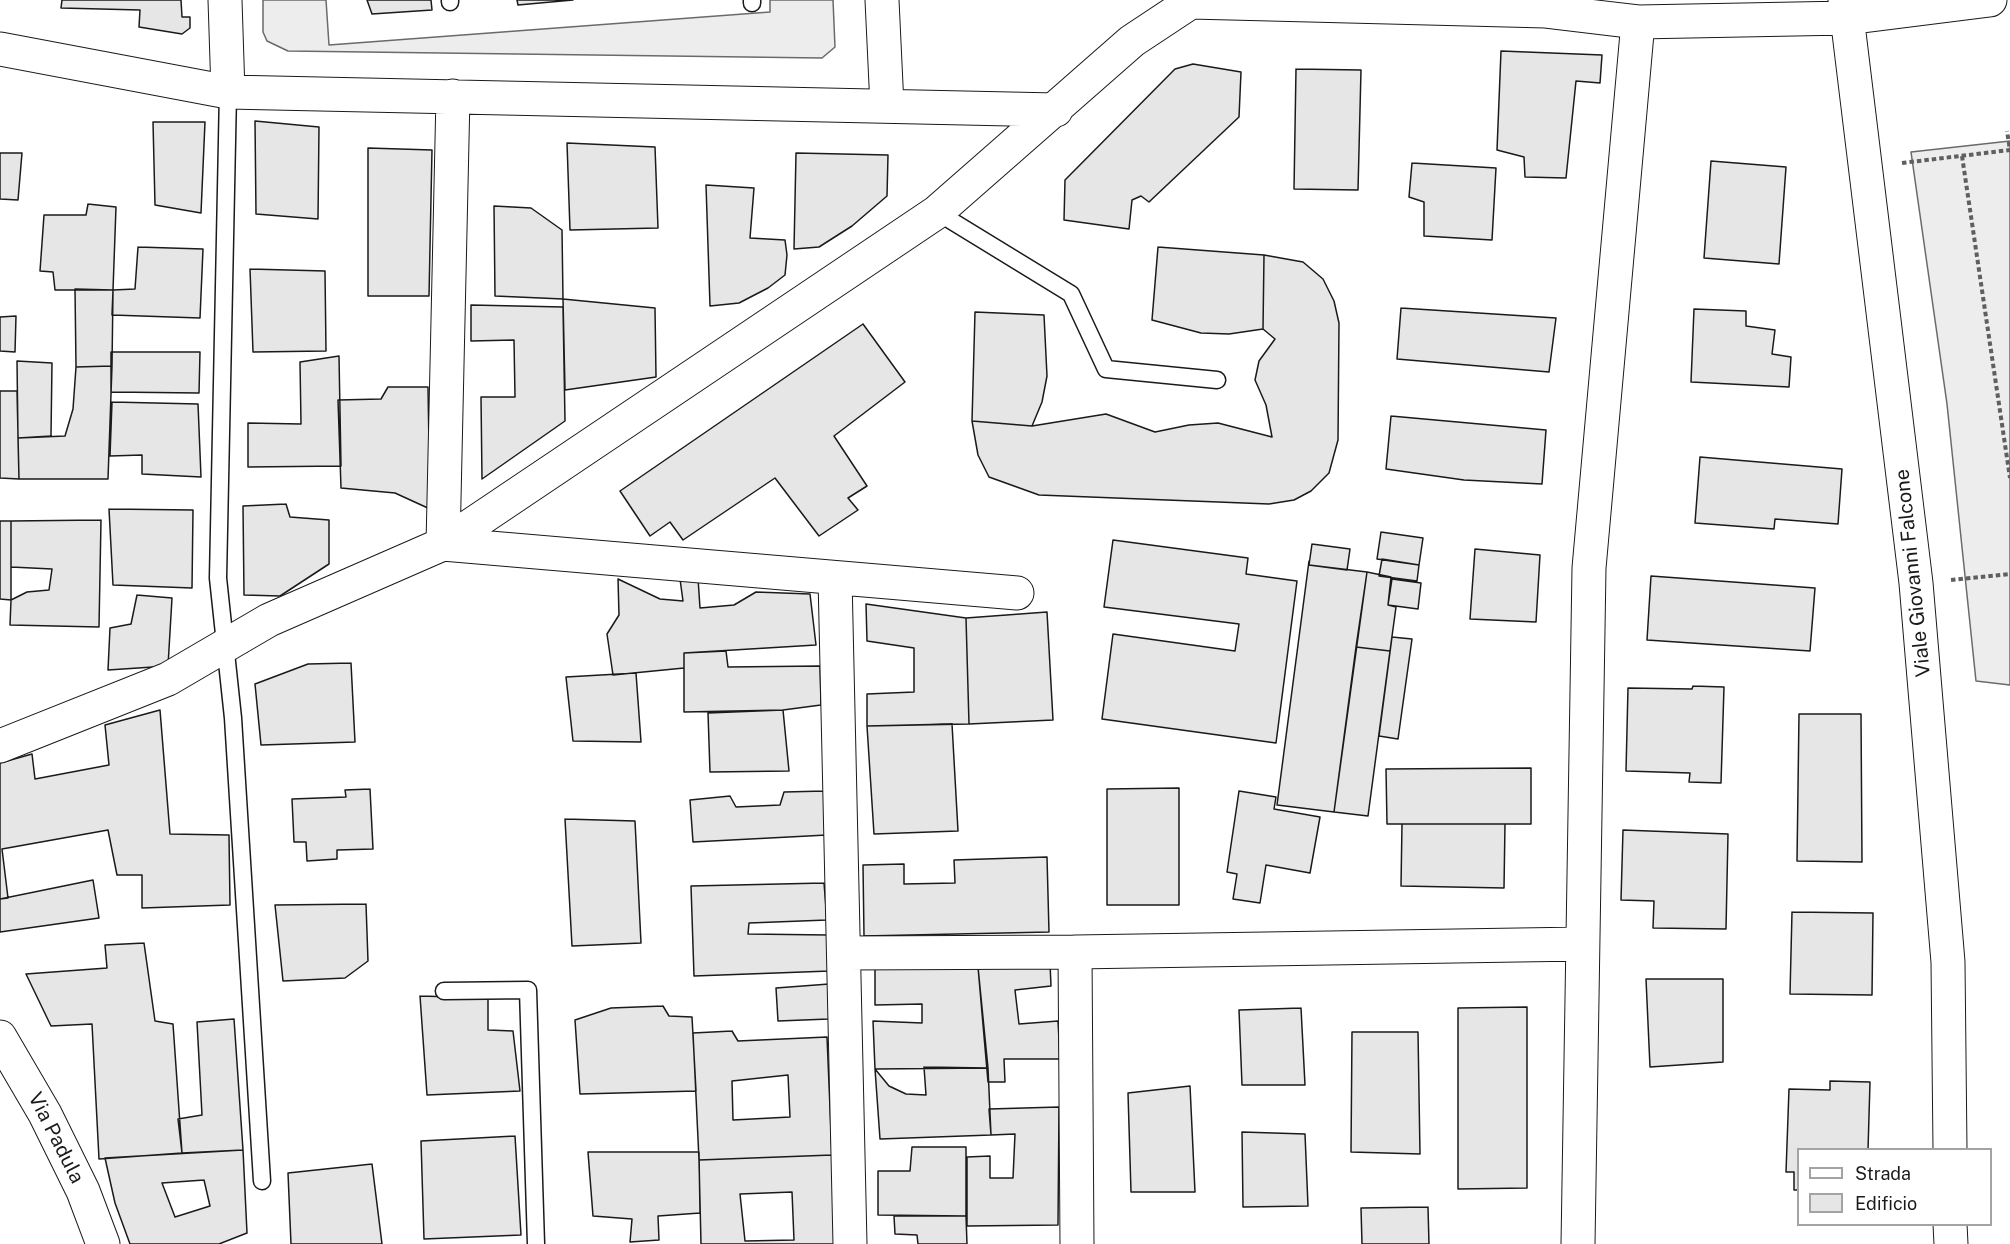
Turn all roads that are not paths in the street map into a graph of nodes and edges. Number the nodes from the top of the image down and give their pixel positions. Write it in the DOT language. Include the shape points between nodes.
graph roads {
  1 [pos="225,0"];
  2 [pos="882,0"];
  3 [pos="1990,0"];
  4 [pos="1191,1"];
  5 [pos="1846,9"];
  6 [pos="1638,22"];
  7 [pos="0,49"];
  8 [pos="228,92"];
  9 [pos="453,96"];
  10 [pos="887,106"];
  11 [pos="1056,110"];
  12 [pos="937,212"];
  13 [pos="1217,380"];
  14 [pos="443,544"];
  15 [pos="835,578"];
  16 [pos="1017,593"];
  17 [pos="226,643"];
  18 [pos="0,746"];
  19 [pos="1582,944"];
  20 [pos="1075,952"];
  21 [pos="845,953"];
  22 [pos="444,991"];
  23 [pos="0,1037"];
  24 [pos="1950,1148"];
  25 [pos="262,1181"];
  26 [pos="1950,1226"];
  27 [pos="103,1244"];
  28 [pos="536,1244"];
  29 [pos="850,1244"];
  30 [pos="1077,1244"];
  31 [pos="1578,1244"];
  32 [pos="1951,1244"];
  1 -- 8 [label="street"];
  2 -- 10 [label="street"];
  3 -- 5 [label="street"];
  4 -- 6 [label="street" via="1546,11"];
  4 -- 11 [label="street" via="1132,41"];
  5 -- 6 [label="street"];
  5 -- 24 [label="street, Viale Giovanni Falcone" via="1916,583 1948,962"];
  6 -- 19 [label="street" via="1589,568"];
  7 -- 8 [label="street"];
  8 -- 9 [label="street"];
  8 -- 17 [label="lane" via="218,578"];
  9 -- 10 [label="street"];
  9 -- 14 [label="street"];
  10 -- 11 [label="street"];
  11 -- 12 [label="street"];
  12 -- 13 [label="lane" via="1071,294 1106,369"];
  12 -- 14 [label="street"];
  14 -- 15 [label="street"];
  14 -- 17 [label="street" via="269,620"];
  15 -- 16 [label="street"];
  15 -- 21 [label="street"];
  17 -- 18 [label="street" via="168,679"];
  17 -- 25 [label="lane"];
  19 -- 20 [label="street"];
  19 -- 31 [label="street"];
  20 -- 21 [label="street"];
  20 -- 30 [label="street"];
  21 -- 29 [label="street"];
  22 -- 28 [label="lane" via="528,990"];
  23 -- 27 [label="street, Via Padula" via="45,1114 83,1191"];
  26 -- 32 [label="street"];
}
